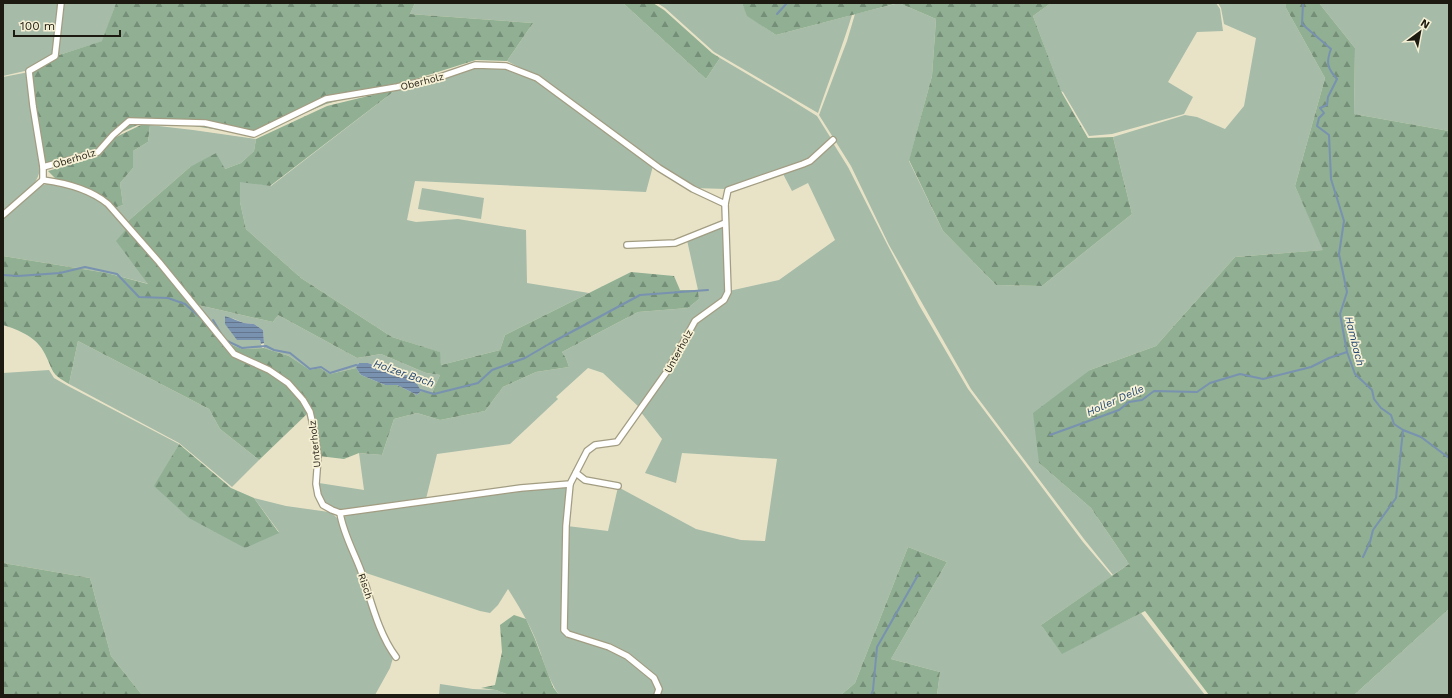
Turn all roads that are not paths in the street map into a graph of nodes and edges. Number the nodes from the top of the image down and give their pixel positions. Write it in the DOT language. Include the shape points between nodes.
graph roads {
  1 [pos="61,3"];
  2 [pos="833,140"];
  3 [pos="43,167"];
  4 [pos="43,180"];
  5 [pos="725,204"];
  6 [pos="3,215"];
  7 [pos="725,223"];
  8 [pos="627,245"];
  9 [pos="576,473"];
  10 [pos="570,484"];
  11 [pos="618,486"];
  12 [pos="340,513"];
  13 [pos="396,657"];
  14 [pos="657,695"];
  1 -- 3 [label="street" via="55,56 29,71"];
  2 -- 5 [label="street" via="810,161 728,190"];
  3 -- 4 [label="street, Oberholz"];
  3 -- 5 [label="street, Oberholz" via="98,152 113,134 129,122 205,123 254,134 326,99 437,78 475,65 506,66 537,78 659,168"];
  4 -- 6 [label="street"];
  4 -- 12 [label="street, Unterholz" via="84,190 108,204 234,354 270,370 288,383 310,412 318,457 318,495 323,505"];
  5 -- 7 [label="street, Unterholz"];
  7 -- 8 [label="street" via="675,243"];
  7 -- 9 [label="street, Unterholz" via="728,292 724,300 695,322 668,370 617,442 595,445 587,451"];
  9 -- 10 [label="street, Unterholz"];
  9 -- 11 [label="street" via="585,480"];
  10 -- 12 [label="street" via="522,488"];
  10 -- 14 [label="street" via="566,526 564,630 568,634 609,647 627,656 654,678 659,689"];
  12 -- 13 [label="street, Risch" via="380,625"];
}
